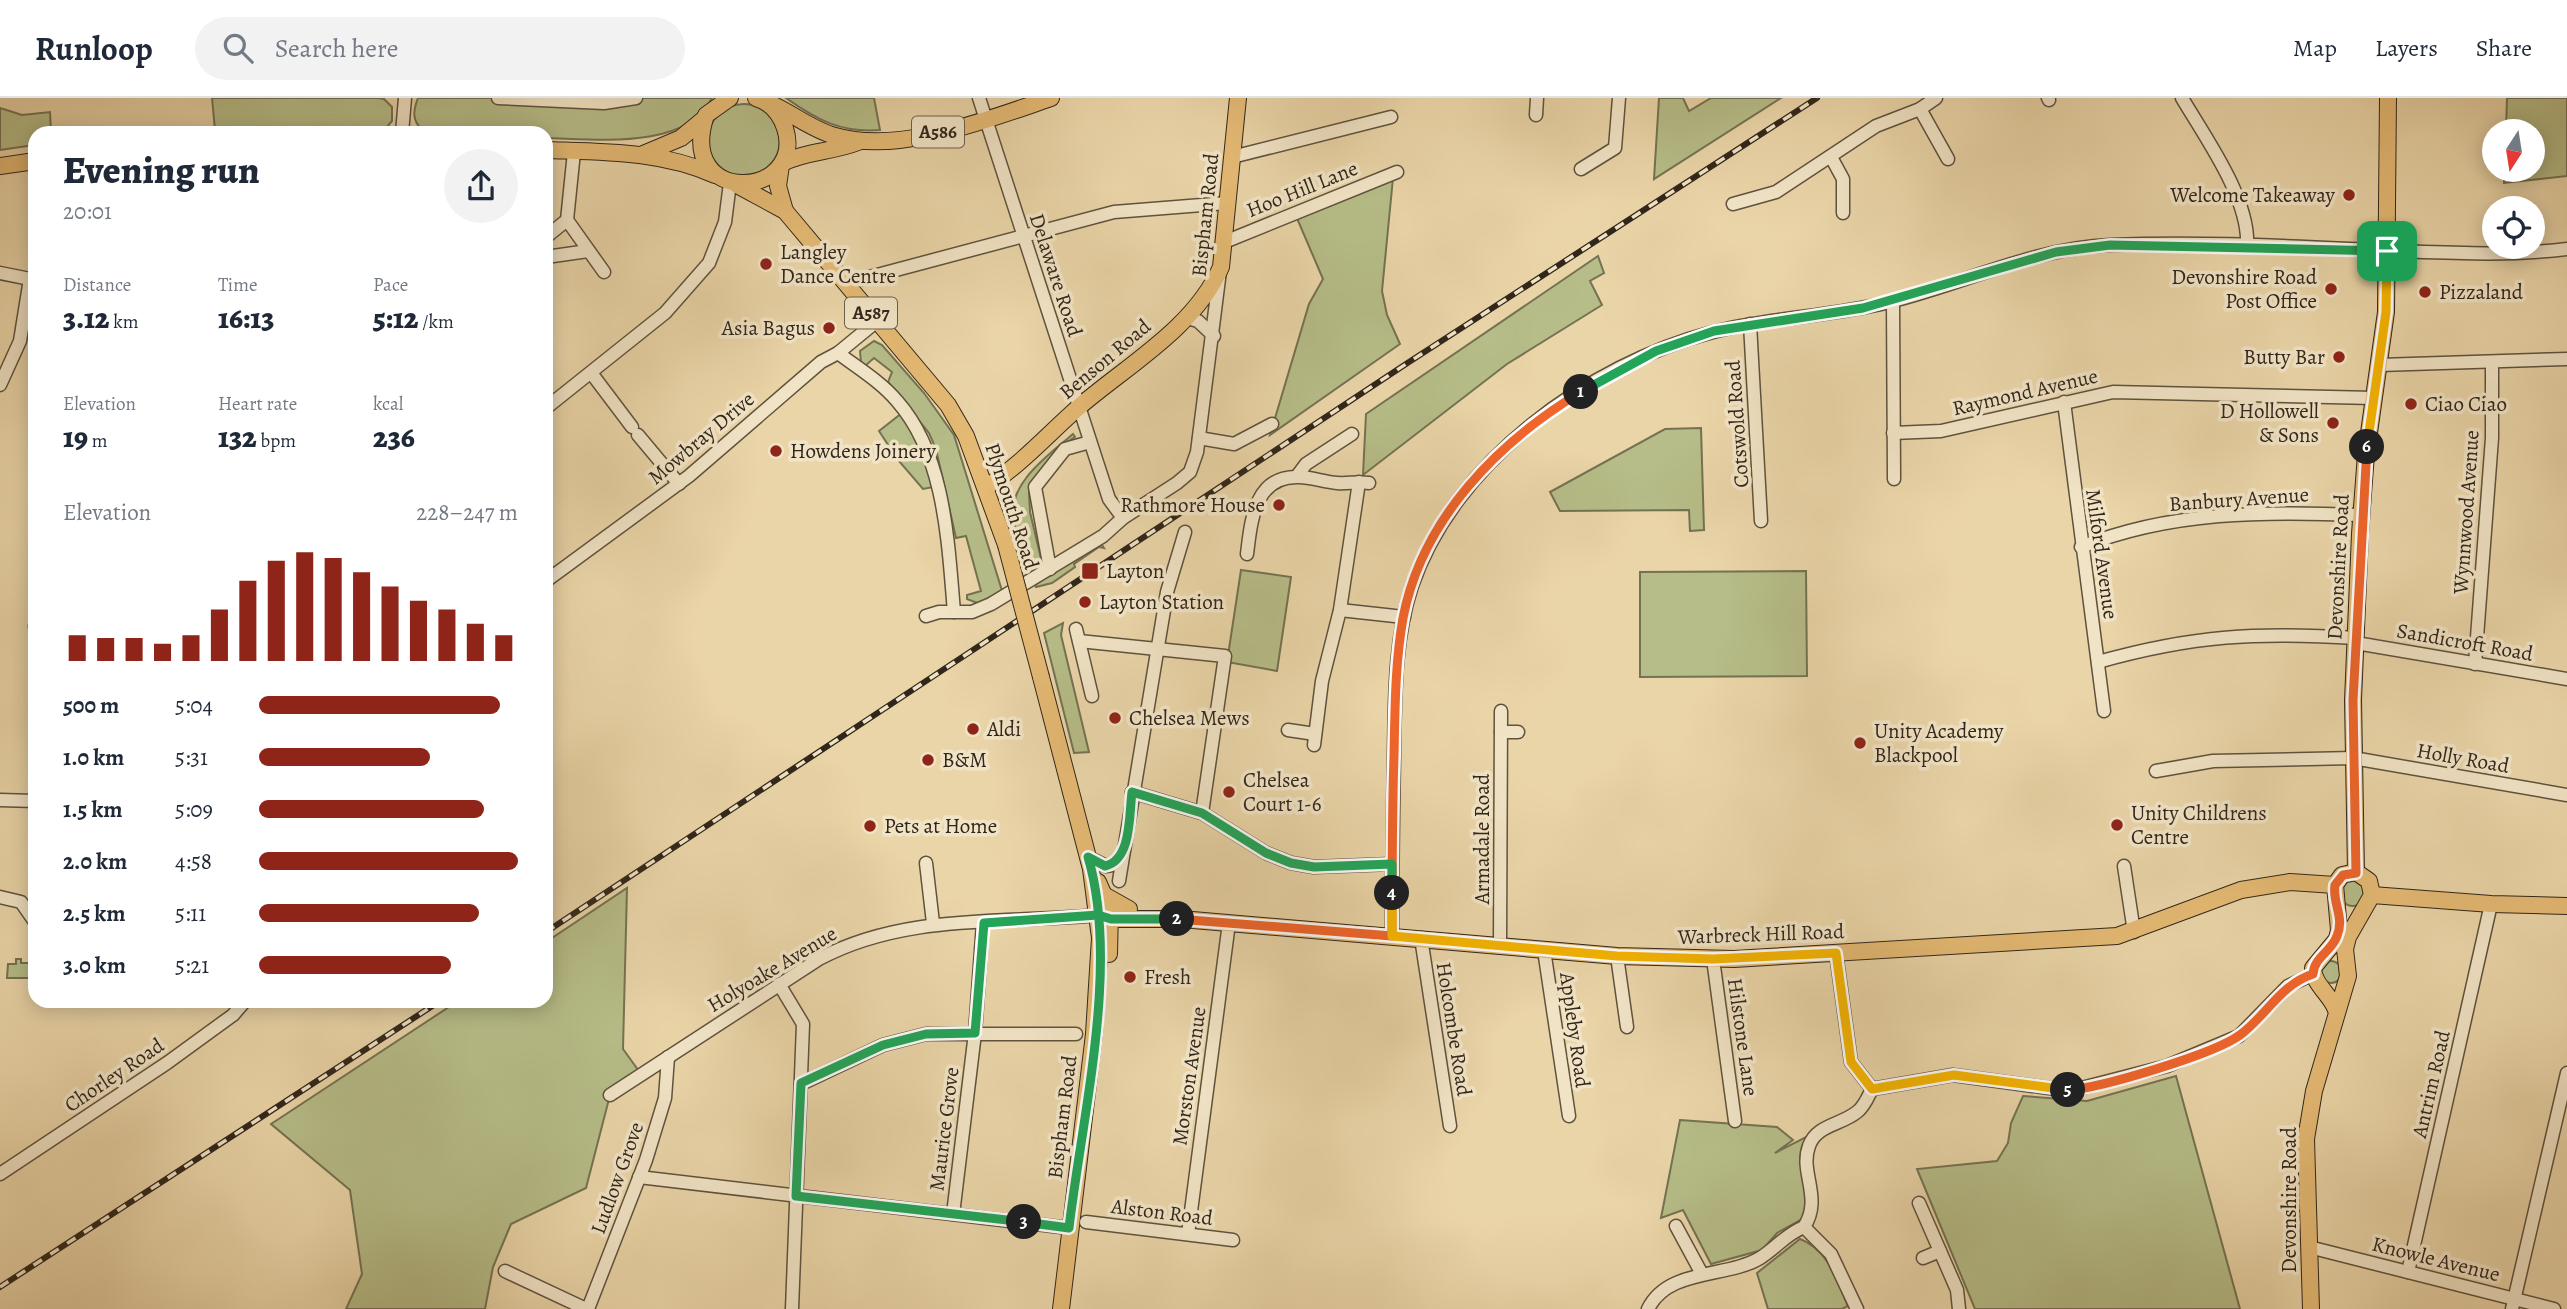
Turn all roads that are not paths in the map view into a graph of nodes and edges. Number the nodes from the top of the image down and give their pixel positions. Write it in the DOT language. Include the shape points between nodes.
graph roads {
  1 [pos="405,98"];
  2 [pos="498,98"];
  3 [pos="636,98"];
  4 [pos="730,98"];
  5 [pos="979,98"];
  6 [pos="1051,98"];
  7 [pos="1238,98"];
  8 [pos="1537,98"];
  9 [pos="1619,98"];
  10 [pos="1936,98"];
  11 [pos="2182,98"];
  12 [pos="2388,98"];
  13 [pos="763,100"];
  14 [pos="1920,108"];
  15 [pos="709,109"];
  16 [pos="1536,115"];
  17 [pos="1391,117"];
  18 [pos="984,120"];
  19 [pos="403,126"];
  20 [pos="858,142"];
  21 [pos="553,150"];
  22 [pos="574,152"];
  23 [pos="643,154"];
  24 [pos="1232,157"];
  25 [pos="1831,157"];
  26 [pos="1948,159"];
  27 [pos="28,162"];
  28 [pos="781,164"];
  29 [pos="0,166"];
  30 [pos="1581,169"];
  31 [pos="1397,172"];
  32 [pos="729,182"];
  33 [pos="1227,204"];
  34 [pos="1733,204"];
  35 [pos="785,211"];
  36 [pos="1843,213"];
  37 [pos="567,220"];
  38 [pos="553,231"];
  39 [pos="1023,235"];
  40 [pos="1222,243"];
  41 [pos="2247,246"];
  42 [pos="2567,249"];
  43 [pos="588,251"];
  44 [pos="2387,251"];
  45 [pos="553,256"];
  46 [pos="1221,267"];
  47 [pos="604,272"];
  48 [pos="0,274"];
  49 [pos="28,279"];
  50 [pos="862,279"];
  51 [pos="1893,301"];
  52 [pos="28,303"];
  53 [pos="1186,318"];
  54 [pos="877,321"];
  55 [pos="1750,324"];
  56 [pos="1214,336"];
  57 [pos="838,353"];
  58 [pos="2567,359"];
  59 [pos="2492,363"];
  60 [pos="2380,365"];
  61 [pos="592,374"];
  62 [pos="0,385"];
  63 [pos="2374,398"];
  64 [pos="2064,402"];
  65 [pos="553,403"];
  66 [pos="1079,407"];
  67 [pos="1272,424"];
  68 [pos="1893,432"];
  69 [pos="1352,434"];
  70 [pos="1199,438"];
  71 [pos="1090,442"];
  72 [pos="1006,474"];
  73 [pos="1297,476"];
  74 [pos="1894,479"];
  75 [pos="679,484"];
  76 [pos="986,487"];
  77 [pos="995,509"];
  78 [pos="1253,512"];
  79 [pos="1267,514"];
  80 [pos="2361,515"];
  81 [pos="1123,518"];
  82 [pos="1761,521"];
  83 [pos="1185,532"];
  84 [pos="2081,547"];
  85 [pos="1247,554"];
  86 [pos="1050,569"];
  87 [pos="553,576"];
  88 [pos="1340,610"];
  89 [pos="954,612"];
  90 [pos="926,616"];
  91 [pos="1404,617"];
  92 [pos="2356,640"];
  93 [pos="1157,650"];
  94 [pos="2098,662"];
  95 [pos="2476,664"];
  96 [pos="2567,679"];
  97 [pos="1092,696"];
  98 [pos="1501,711"];
  99 [pos="2104,711"];
  100 [pos="1288,730"];
  101 [pos="1501,732"];
  102 [pos="1518,732"];
  103 [pos="2353,758"];
  104 [pos="2156,771"];
  105 [pos="1132,792"];
  106 [pos="2567,795"];
  107 [pos="0,800"];
  108 [pos="28,801"];
  109 [pos="1202,813"];
  110 [pos="1123,854"];
  111 [pos="926,863"];
  112 [pos="1090,863"];
  113 [pos="1392,864"];
  114 [pos="2124,866"];
  115 [pos="2356,873"];
  116 [pos="1119,881"];
  117 [pos="2335,885"];
  118 [pos="0,897"];
  119 [pos="2367,901"];
  120 [pos="2491,904"];
  121 [pos="2339,906"];
  122 [pos="2567,906"];
  123 [pos="1106,910"];
  124 [pos="28,912"];
  125 [pos="1181,919"];
  126 [pos="933,923"];
  127 [pos="984,923"];
  128 [pos="1229,923"];
  129 [pos="2134,932"];
  130 [pos="1392,936"];
  131 [pos="1421,938"];
  132 [pos="1500,945"];
  133 [pos="1544,950"];
  134 [pos="1836,953"];
  135 [pos="2326,954"];
  136 [pos="1617,956"];
  137 [pos="1713,959"];
  138 [pos="2346,962"];
  139 [pos="2313,974"];
  140 [pos="779,984"];
  141 [pos="2343,984"];
  142 [pos="2324,988"];
  143 [pos="239,1008"];
  144 [pos="2336,1010"];
  145 [pos="1627,1027"];
  146 [pos="975,1033"];
  147 [pos="1076,1034"];
  148 [pos="668,1057"];
  149 [pos="2567,1073"];
  150 [pos="801,1083"];
  151 [pos="1872,1089"];
  152 [pos="610,1095"];
  153 [pos="1569,1116"];
  154 [pos="1735,1121"];
  155 [pos="1450,1126"];
  156 [pos="0,1174"];
  157 [pos="639,1177"];
  158 [pos="796,1196"];
  159 [pos="1919,1203"];
  160 [pos="953,1214"];
  161 [pos="1086,1222"];
  162 [pos="1676,1226"];
  163 [pos="1804,1227"];
  164 [pos="1069,1228"];
  165 [pos="1188,1234"];
  166 [pos="1233,1240"];
  167 [pos="2309,1247"];
  168 [pos="1940,1251"];
  169 [pos="1923,1258"];
  170 [pos="504,1271"];
  171 [pos="2408,1272"];
  172 [pos="1702,1274"];
  173 [pos="2513,1304"];
  174 [pos="588,1308"];
  175 [pos="603,1309"];
  176 [pos="792,1309"];
  177 [pos="1060,1309"];
  178 [pos="1648,1309"];
  179 [pos="1857,1309"];
  180 [pos="1959,1309"];
  181 [pos="2311,1309"];
  182 [pos="2554,1309"];
  1 -- 19 [label="street"];
  2 -- 3 [label="street" via="604,103"];
  4 -- 15 [label="main road"];
  5 -- 18 [label="street, Delaware Road"];
  6 -- 18 [label="main road, A586"];
  7 -- 24 [label="main road, Bispham Road"];
  8 -- 16 [label="street"];
  9 -- 30 [label="street" via="1615,148"];
  10 -- 14 [label="street"];
  11 -- 41 [label="street" via="2236,197 2244,216"];
  12 -- 44 [label="main road, Devonshire Road"];
  13 -- 20 [label="main road, A586" via="822,132"];
  13 -- 28 [label="main road" via="782,121 786,135"];
  14 -- 25 [label="street" via="1876,126"];
  14 -- 26 [label="street"];
  15 -- 23 [label="main road" via="681,138"];
  15 -- 32 [label="main road" via="700,146 706,161"];
  17 -- 24 [label="street"];
  18 -- 20 [label="main road, A586" via="892,140"];
  18 -- 39 [label="street, Delaware Road"];
  20 -- 28 [label="main road, A586"];
  21 -- 22 [label="main road"];
  22 -- 23 [label="main road"];
  22 -- 37 [label="street"];
  23 -- 32 [label="main road, Plymouth Road" via="692,166"];
  24 -- 33 [label="main road, Bispham Road"];
  25 -- 34 [label="street" via="1776,192"];
  25 -- 36 [label="street" via="1843,179"];
  27 -- 29 [label="main road"];
  28 -- 32 [label="main road" via="763,179"];
  28 -- 35 [label="main road" via="778,187"];
  31 -- 40 [label="street, Hoo Hill Lane"];
  32 -- 35 [label="main road, Plymouth Road / A587"];
  32 -- 61 [label="street" via="725,222 709,263 665,313"];
  33 -- 39 [label="street" via="1114,212"];
  33 -- 40 [label="main road, Bispham Road"];
  35 -- 54 [label="main road, Plymouth Road / A587"];
  37 -- 38 [label="street"];
  37 -- 43 [label="street"];
  39 -- 50 [label="street"];
  39 -- 66 [label="street, Delaware Road"];
  40 -- 46 [label="main road, Bispham Road"];
  41 -- 44 [label="street"];
  41 -- 51 [label="street" via="2085,247 2031,258"];
  42 -- 44 [label="street" via="2496,254"];
  43 -- 45 [label="street"];
  43 -- 47 [label="street"];
  44 -- 60 [label="main road, Devonshire Road"];
  46 -- 53 [label="main road, Benson Road" via="1211,289"];
  46 -- 56 [label="street, Bispham Road"];
  48 -- 49 [label="street"];
  51 -- 55 [label="street"];
  51 -- 68 [label="street"];
  52 -- 62 [label="street" via="20,341"];
  53 -- 56 [label="street" via="1198,321"];
  53 -- 66 [label="main road, Benson Road"];
  54 -- 57 [label="street, Mowbray Drive"];
  54 -- 76 [label="main road, Plymouth Road / A587" via="956,416"];
  55 -- 82 [label="street, Cotswold Road"];
  55 -- 91 [label="street" via="1656,351 1619,369 1531,426 1485,467 1443,522 1413,583"];
  56 -- 70 [label="street, Bispham Road"];
  57 -- 75 [label="street, Mowbray Drive" via="821,362"];
  57 -- 89 [label="street" via="898,401 929,450"];
  58 -- 59 [label="street"];
  59 -- 60 [label="street"];
  59 -- 95 [label="street, Wynnwood Avenue" via="2492,438"];
  60 -- 63 [label="main road, Devonshire Road"];
  61 -- 65 [label="street"];
  61 -- 75 [label="street"];
  63 -- 64 [label="street, Raymond Avenue" via="2150,391 2113,392"];
  63 -- 80 [label="main road, Devonshire Road"];
  64 -- 68 [label="street, Raymond Avenue" via="1941,431"];
  64 -- 84 [label="street, Milford Avenue"];
  66 -- 71 [label="street, Delaware Road"];
  66 -- 72 [label="main road, Benson Road"];
  67 -- 70 [label="street" via="1234,444"];
  68 -- 74 [label="street"];
  69 -- 73 [label="street" via="1306,464"];
  70 -- 81 [label="street, Bispham Road" via="1193,469"];
  71 -- 81 [label="street, Delaware Road" via="1109,499"];
  71 -- 86 [label="street" via="1065,449 1035,487"];
  72 -- 76 [label="main road, Benson Road"];
  72 -- 77 [label="main road"];
  73 -- 78 [label="street" via="1263,491"];
  73 -- 88 [label="street" via="1340,484 1364,482"];
  75 -- 87 [label="street, Mowbray Drive"];
  76 -- 77 [label="main road, Plymouth Road / A587"];
  77 -- 112 [label="main road, Plymouth Road / A587, bridge"];
  78 -- 79 [label="street"];
  78 -- 85 [label="street"];
  80 -- 84 [label="street, Banbury Avenue" via="2203,517 2133,529"];
  80 -- 92 [label="main road, Devonshire Road"];
  81 -- 86 [label="street"];
  83 -- 93 [label="street" via="1167,592"];
  84 -- 94 [label="street, Milford Avenue"];
  86 -- 89 [label="street" via="991,604 972,612"];
  88 -- 91 [label="street"];
  88 -- 100 [label="street" via="1325,660 1314,740"];
  89 -- 90 [label="street"];
  91 -- 113 [label="street" via="1396,681"];
  92 -- 94 [label="street, Sandicroft Road" via="2224,636"];
  92 -- 95 [label="street, Sandicroft Road"];
  92 -- 103 [label="main road, Devonshire Road"];
  93 -- 97 [label="street" via="1077,635"];
  93 -- 105 [label="street"];
  93 -- 109 [label="street" via="1225,656"];
  94 -- 99 [label="street, Milford Avenue"];
  95 -- 96 [label="street, Sandicroft Road"];
  98 -- 101 [label="street, Armadale Road"];
  101 -- 102 [label="street"];
  101 -- 132 [label="street, Armadale Road"];
  103 -- 104 [label="street, Holly Road" via="2213,761"];
  103 -- 106 [label="street, Holly Road"];
  103 -- 115 [label="main road, Devonshire Road"];
  105 -- 109 [label="street"];
  105 -- 110 [label="street"];
  107 -- 108 [label="street"];
  109 -- 113 [label="street" via="1266,853 1291,863 1314,867"];
  110 -- 112 [label="street" via="1105,866"];
  110 -- 116 [label="street"];
  111 -- 126 [label="street"];
  112 -- 123 [label="main road, Plymouth Road / A587"];
  113 -- 130 [label="street"];
  114 -- 129 [label="street"];
  115 -- 117 [label="main road" via="2343,875"];
  115 -- 119 [label="main road" via="2369,881"];
  117 -- 121 [label="main road"];
  117 -- 129 [label="main road, Warbreck Hill Road" via="2290,882 2241,890"];
  118 -- 124 [label="street" via="21,902"];
  119 -- 120 [label="main road"];
  119 -- 121 [label="main road" via="2348,910"];
  119 -- 138 [label="main road, Devonshire Road" via="2348,937"];
  120 -- 122 [label="main road"];
  120 -- 171 [label="street, Antrim Road"];
  121 -- 135 [label="main road" via="2339,930"];
  123 -- 125 [label="main road, Warbreck Hill Road"];
  123 -- 125 [label="main road, Warbreck Hill Road" via="1129,909"];
  123 -- 127 [label="street, Holyoake Avenue"];
  123 -- 164 [label="main road, Bispham Road / A587"];
  125 -- 128 [label="main road, Warbreck Hill Road"];
  126 -- 127 [label="street, Holyoake Avenue"];
  126 -- 140 [label="street, Holyoake Avenue" via="856,942"];
  127 -- 146 [label="street, Maurice Grove"];
  128 -- 130 [label="main road, Warbreck Hill Road"];
  128 -- 165 [label="street, Morston Avenue"];
  129 -- 134 [label="main road, Warbreck Hill Road" via="2085,939"];
  130 -- 131 [label="main road, Warbreck Hill Road"];
  131 -- 132 [label="main road, Warbreck Hill Road"];
  131 -- 155 [label="street, Holcombe Road"];
  132 -- 133 [label="main road, Warbreck Hill Road"];
  133 -- 136 [label="main road, Warbreck Hill Road"];
  133 -- 153 [label="street, Appleby Road"];
  134 -- 137 [label="main road, Warbreck Hill Road"];
  134 -- 151 [label="street" via="1851,1062"];
  135 -- 138 [label="main road"];
  135 -- 139 [label="main road" via="2316,962"];
  136 -- 137 [label="main road, Warbreck Hill Road"];
  136 -- 145 [label="street"];
  137 -- 154 [label="street, Hilstone Lane"];
  138 -- 141 [label="main road, Devonshire Road"];
  139 -- 142 [label="main road"];
  139 -- 151 [label="street" via="2288,986 2239,1036 2167,1066 2070,1091 1954,1075"];
  140 -- 148 [label="street, Holyoake Avenue"];
  140 -- 150 [label="street" via="803,1024"];
  141 -- 142 [label="main road"];
  141 -- 144 [label="main road, Devonshire Road"];
  142 -- 144 [label="main road"];
  143 -- 156 [label="street, Chorley Road" via="167,1063"];
  144 -- 167 [label="main road, Devonshire Road" via="2306,1139"];
  146 -- 147 [label="street"];
  146 -- 150 [label="street" via="926,1034 883,1045"];
  146 -- 160 [label="street, Maurice Grove"];
  148 -- 152 [label="street, Holyoake Avenue"];
  148 -- 157 [label="street, Ludlow Grove" via="665,1098"];
  149 -- 173 [label="street"];
  150 -- 158 [label="street"];
  151 -- 163 [label="street" via="1858,1111 1815,1134 1810,1144 1812,1206"];
  157 -- 158 [label="street"];
  157 -- 174 [label="street, Ludlow Grove"];
  158 -- 160 [label="street"];
  158 -- 176 [label="street"];
  159 -- 168 [label="street"];
  160 -- 164 [label="street"];
  161 -- 165 [label="street, Alston Road"];
  162 -- 172 [label="street"];
  163 -- 172 [label="street" via="1753,1261"];
  163 -- 179 [label="street" via="1831,1254"];
  164 -- 177 [label="main road, Bispham Road / A587"];
  165 -- 166 [label="street, Alston Road"];
  167 -- 171 [label="street, Knowle Avenue"];
  167 -- 181 [label="main road, Devonshire Road"];
  168 -- 169 [label="street"];
  168 -- 180 [label="street"];
  170 -- 174 [label="street"];
  171 -- 173 [label="street, Knowle Avenue"];
  172 -- 178 [label="street" via="1664,1292"];
  173 -- 182 [label="street, Knowle Avenue"];
  174 -- 175 [label="street"];
}
